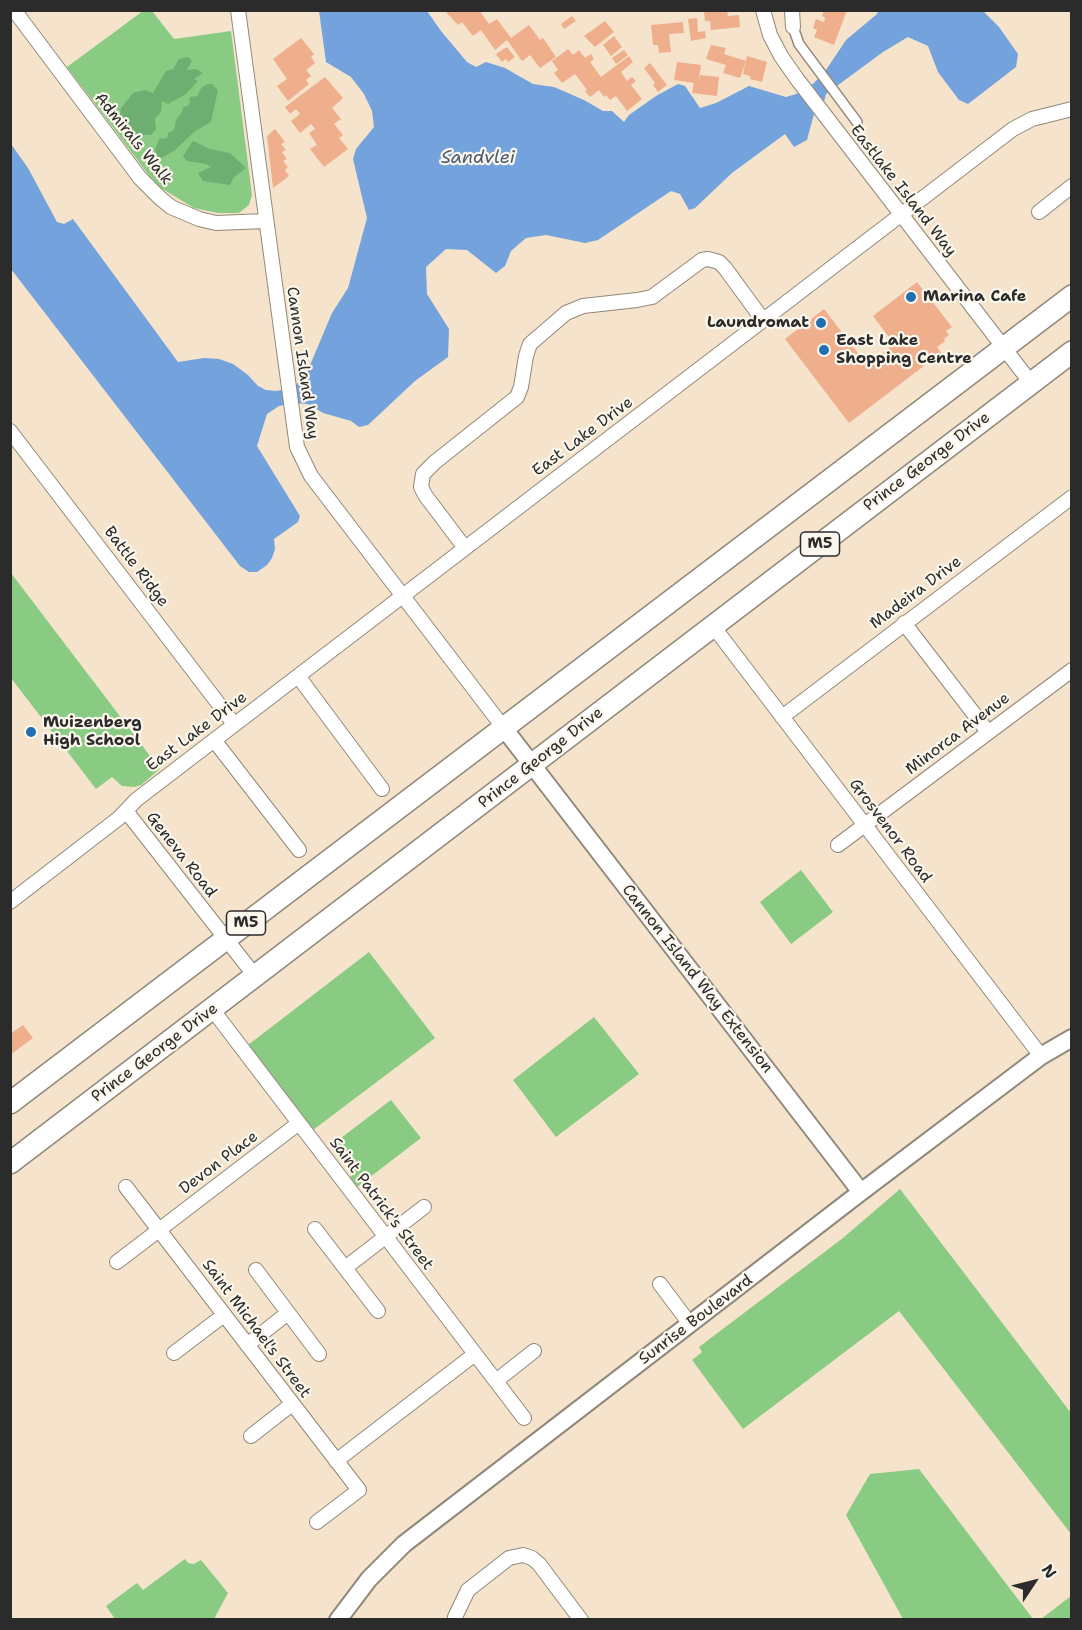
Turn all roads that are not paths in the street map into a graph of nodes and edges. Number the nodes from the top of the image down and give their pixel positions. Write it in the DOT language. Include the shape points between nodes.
graph roads {
  1 [pos="14,10"];
  2 [pos="238,10"];
  3 [pos="763,10"];
  4 [pos="792,10"];
  5 [pos="793,27"];
  6 [pos="1071,109"];
  7 [pos="857,122"];
  8 [pos="1071,186"];
  9 [pos="1039,212"];
  10 [pos="901,215"];
  11 [pos="266,221"];
  12 [pos="1071,296"];
  13 [pos="763,320"];
  14 [pos="1004,347"];
  15 [pos="1071,352"];
  16 [pos="1031,383"];
  17 [pos="10,431"];
  18 [pos="1071,497"];
  19 [pos="465,548"];
  20 [pos="402,596"];
  21 [pos="904,623"];
  22 [pos="713,626"];
  23 [pos="1071,670"];
  24 [pos="298,676"];
  25 [pos="782,717"];
  26 [pos="234,724"];
  27 [pos="503,727"];
  28 [pos="988,732"];
  29 [pos="214,740"];
  30 [pos="532,765"];
  31 [pos="382,789"];
  32 [pos="126,811"];
  33 [pos="864,825"];
  34 [pos="838,844"];
  35 [pos="299,850"];
  36 [pos="10,902"];
  37 [pos="226,939"];
  38 [pos="255,976"];
  39 [pos="212,1010"];
  40 [pos="1071,1038"];
  41 [pos="1041,1056"];
  42 [pos="10,1103"];
  43 [pos="299,1123"];
  44 [pos="10,1163"];
  45 [pos="126,1187"];
  46 [pos="861,1192"];
  47 [pos="423,1207"];
  48 [pos="159,1229"];
  49 [pos="315,1229"];
  50 [pos="385,1236"];
  51 [pos="117,1262"];
  52 [pos="345,1268"];
  53 [pos="256,1270"];
  54 [pos="660,1284"];
  55 [pos="378,1311"];
  56 [pos="288,1313"];
  57 [pos="224,1315"];
  58 [pos="690,1324"];
  59 [pos="247,1345"];
  60 [pos="534,1351"];
  61 [pos="174,1353"];
  62 [pos="319,1354"];
  63 [pos="475,1354"];
  64 [pos="496,1381"];
  65 [pos="292,1404"];
  66 [pos="524,1418"];
  67 [pos="251,1436"];
  68 [pos="336,1461"];
  69 [pos="317,1522"];
  70 [pos="455,1617"];
  71 [pos="338,1620"];
  72 [pos="581,1620"];
  1 -- 11 [label="street, Admirals Walk" via="140,178 160,198 171,207 216,223"];
  2 -- 11 [label="street, Cannon Island Way"];
  3 -- 10 [label="street, Eastlake Island Way" via="781,56"];
  4 -- 5 [label="street"];
  5 -- 7 [label="street" via="799,44"];
  6 -- 10 [label="street, East Lake Drive" via="1023,123"];
  8 -- 9 [label="street"];
  10 -- 13 [label="street, East Lake Drive"];
  10 -- 14 [label="street, Eastlake Island Way"];
  11 -- 20 [label="street, Cannon Island Way" via="297,447 311,476"];
  12 -- 14 [label="main road, M5"];
  13 -- 19 [label="street, East Lake Drive"];
  13 -- 19 [label="street" via="725,268 708,259 652,297 583,306 566,313 530,344 517,397 423,474 424,495"];
  14 -- 16 [label="street, Eastlake Island Way"];
  14 -- 27 [label="main road, M5"];
  15 -- 16 [label="main road, Prince George Drive / M5"];
  16 -- 22 [label="main road, Prince George Drive / M5"];
  17 -- 26 [label="street, Battle Ridge"];
  18 -- 21 [label="street, Madeira Drive"];
  19 -- 20 [label="street, East Lake Drive"];
  20 -- 24 [label="street, East Lake Drive"];
  20 -- 27 [label="street, Cannon Island Way"];
  21 -- 25 [label="street, Madeira Drive"];
  21 -- 28 [label="street"];
  22 -- 25 [label="street, Grosvenor Road"];
  22 -- 30 [label="main road, Prince George Drive / M5"];
  23 -- 28 [label="street, Minorca Avenue"];
  24 -- 26 [label="street, East Lake Drive"];
  24 -- 31 [label="street"];
  25 -- 33 [label="street, Grosvenor Road"];
  26 -- 29 [label="street, East Lake Drive"];
  27 -- 30 [label="street, Cannon Island Way Extension"];
  27 -- 37 [label="main road, M5"];
  28 -- 33 [label="street, Minorca Avenue"];
  29 -- 32 [label="street, East Lake Drive"];
  29 -- 35 [label="street"];
  30 -- 38 [label="main road, Prince George Drive / M5"];
  30 -- 46 [label="street, Cannon Island Way Extension"];
  32 -- 36 [label="street, East Lake Drive"];
  32 -- 37 [label="street, Geneva Road"];
  33 -- 34 [label="street, Minorca Avenue"];
  33 -- 41 [label="street, Grosvenor Road"];
  37 -- 38 [label="street, Geneva Road"];
  37 -- 42 [label="main road, M5"];
  38 -- 39 [label="main road, Prince George Drive / M5"];
  39 -- 43 [label="street, Saint Patrick's Street"];
  39 -- 44 [label="main road, Prince George Drive / M5"];
  40 -- 41 [label="street, Sunrise Boulevard"];
  41 -- 46 [label="street, Sunrise Boulevard"];
  43 -- 48 [label="street, Devon Place"];
  43 -- 50 [label="street, Saint Patrick's Street"];
  45 -- 48 [label="street, Saint Michael's Street"];
  46 -- 58 [label="street, Sunrise Boulevard"];
  47 -- 50 [label="street"];
  48 -- 51 [label="street, Devon Place"];
  48 -- 57 [label="street, Saint Michael's Street"];
  49 -- 52 [label="street"];
  50 -- 52 [label="street"];
  50 -- 63 [label="street, Saint Patrick's Street"];
  52 -- 55 [label="street"];
  53 -- 56 [label="street"];
  54 -- 58 [label="street"];
  56 -- 59 [label="street"];
  56 -- 62 [label="street"];
  57 -- 59 [label="street, Saint Michael's Street"];
  57 -- 61 [label="street"];
  58 -- 71 [label="street, Sunrise Boulevard" via="404,1544 369,1579"];
  59 -- 65 [label="street, Saint Michael's Street"];
  60 -- 64 [label="street"];
  63 -- 64 [label="street, Saint Patrick's Street"];
  63 -- 68 [label="street"];
  64 -- 66 [label="street, Saint Patrick's Street"];
  65 -- 67 [label="street"];
  65 -- 68 [label="street, Saint Michael's Street"];
  68 -- 69 [label="street, Saint Michael's Street" via="359,1490"];
  70 -- 72 [label="street" via="468,1590 509,1558 523,1555 539,1564"];
}
